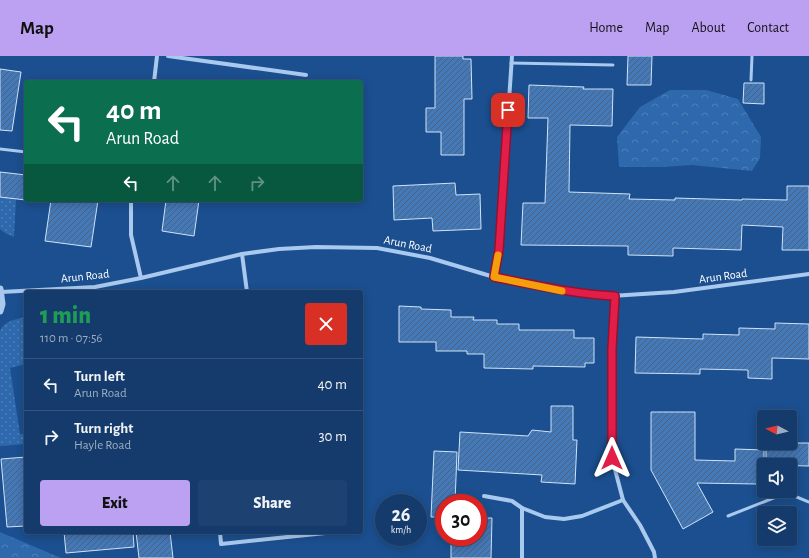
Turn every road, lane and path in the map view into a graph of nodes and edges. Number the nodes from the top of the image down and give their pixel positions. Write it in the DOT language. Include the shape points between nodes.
graph roads {
  1 [pos="157,56"];
  2 [pos="168,56"];
  3 [pos="512,56"];
  4 [pos="752,56"];
  5 [pos="511,63"];
  6 [pos="613,65"];
  7 [pos="306,76"];
  8 [pos="154,80"];
  9 [pos="751,80"];
  10 [pos="0,149"];
  11 [pos="24,152"];
  12 [pos="131,202"];
  13 [pos="242,254"];
  14 [pos="809,274"];
  15 [pos="494,277"];
  16 [pos="142,278"];
  17 [pos="247,290"];
  18 [pos="1,291"];
  19 [pos="615,296"];
  20 [pos="0,311"];
  21 [pos="487,497"];
  22 [pos="623,500"];
  23 [pos="809,502"];
  24 [pos="522,508"];
  25 [pos="728,516"];
  26 [pos="220,534"];
  27 [pos="316,534"];
  28 [pos="522,558"];
  29 [pos="655,558"];
  1 -- 8 [label="street"];
  2 -- 7 [label="street"];
  3 -- 5 [label="street"];
  4 -- 9 [label="lane"];
  5 -- 6 [label="lane"];
  5 -- 15 [label="street" via="499,250"];
  10 -- 11 [label="lane"];
  12 -- 16 [label="street" via="131,235"];
  13 -- 15 [label="street, Arun Road" via="316,247 377,248 430,258"];
  13 -- 16 [label="street, Arun Road"];
  13 -- 17 [label="street"];
  14 -- 19 [label="street, Arun Road" via="674,292"];
  15 -- 19 [label="street, Arun Road" via="581,294"];
  16 -- 18 [label="street, Arun Road" via="95,286"];
  18 -- 20 [label="street"];
  19 -- 22 [label="street" via="612,349 612,458"];
  21 -- 24 [label="street" via="512,501"];
  22 -- 24 [label="street" via="582,516 564,519 545,517"];
  22 -- 29 [label="street" via="640,525"];
  23 -- 25 [label="lane" via="792,495 776,498"];
  24 -- 28 [label="street"];
  26 -- 27 [label="street" via="221,544"];
}
